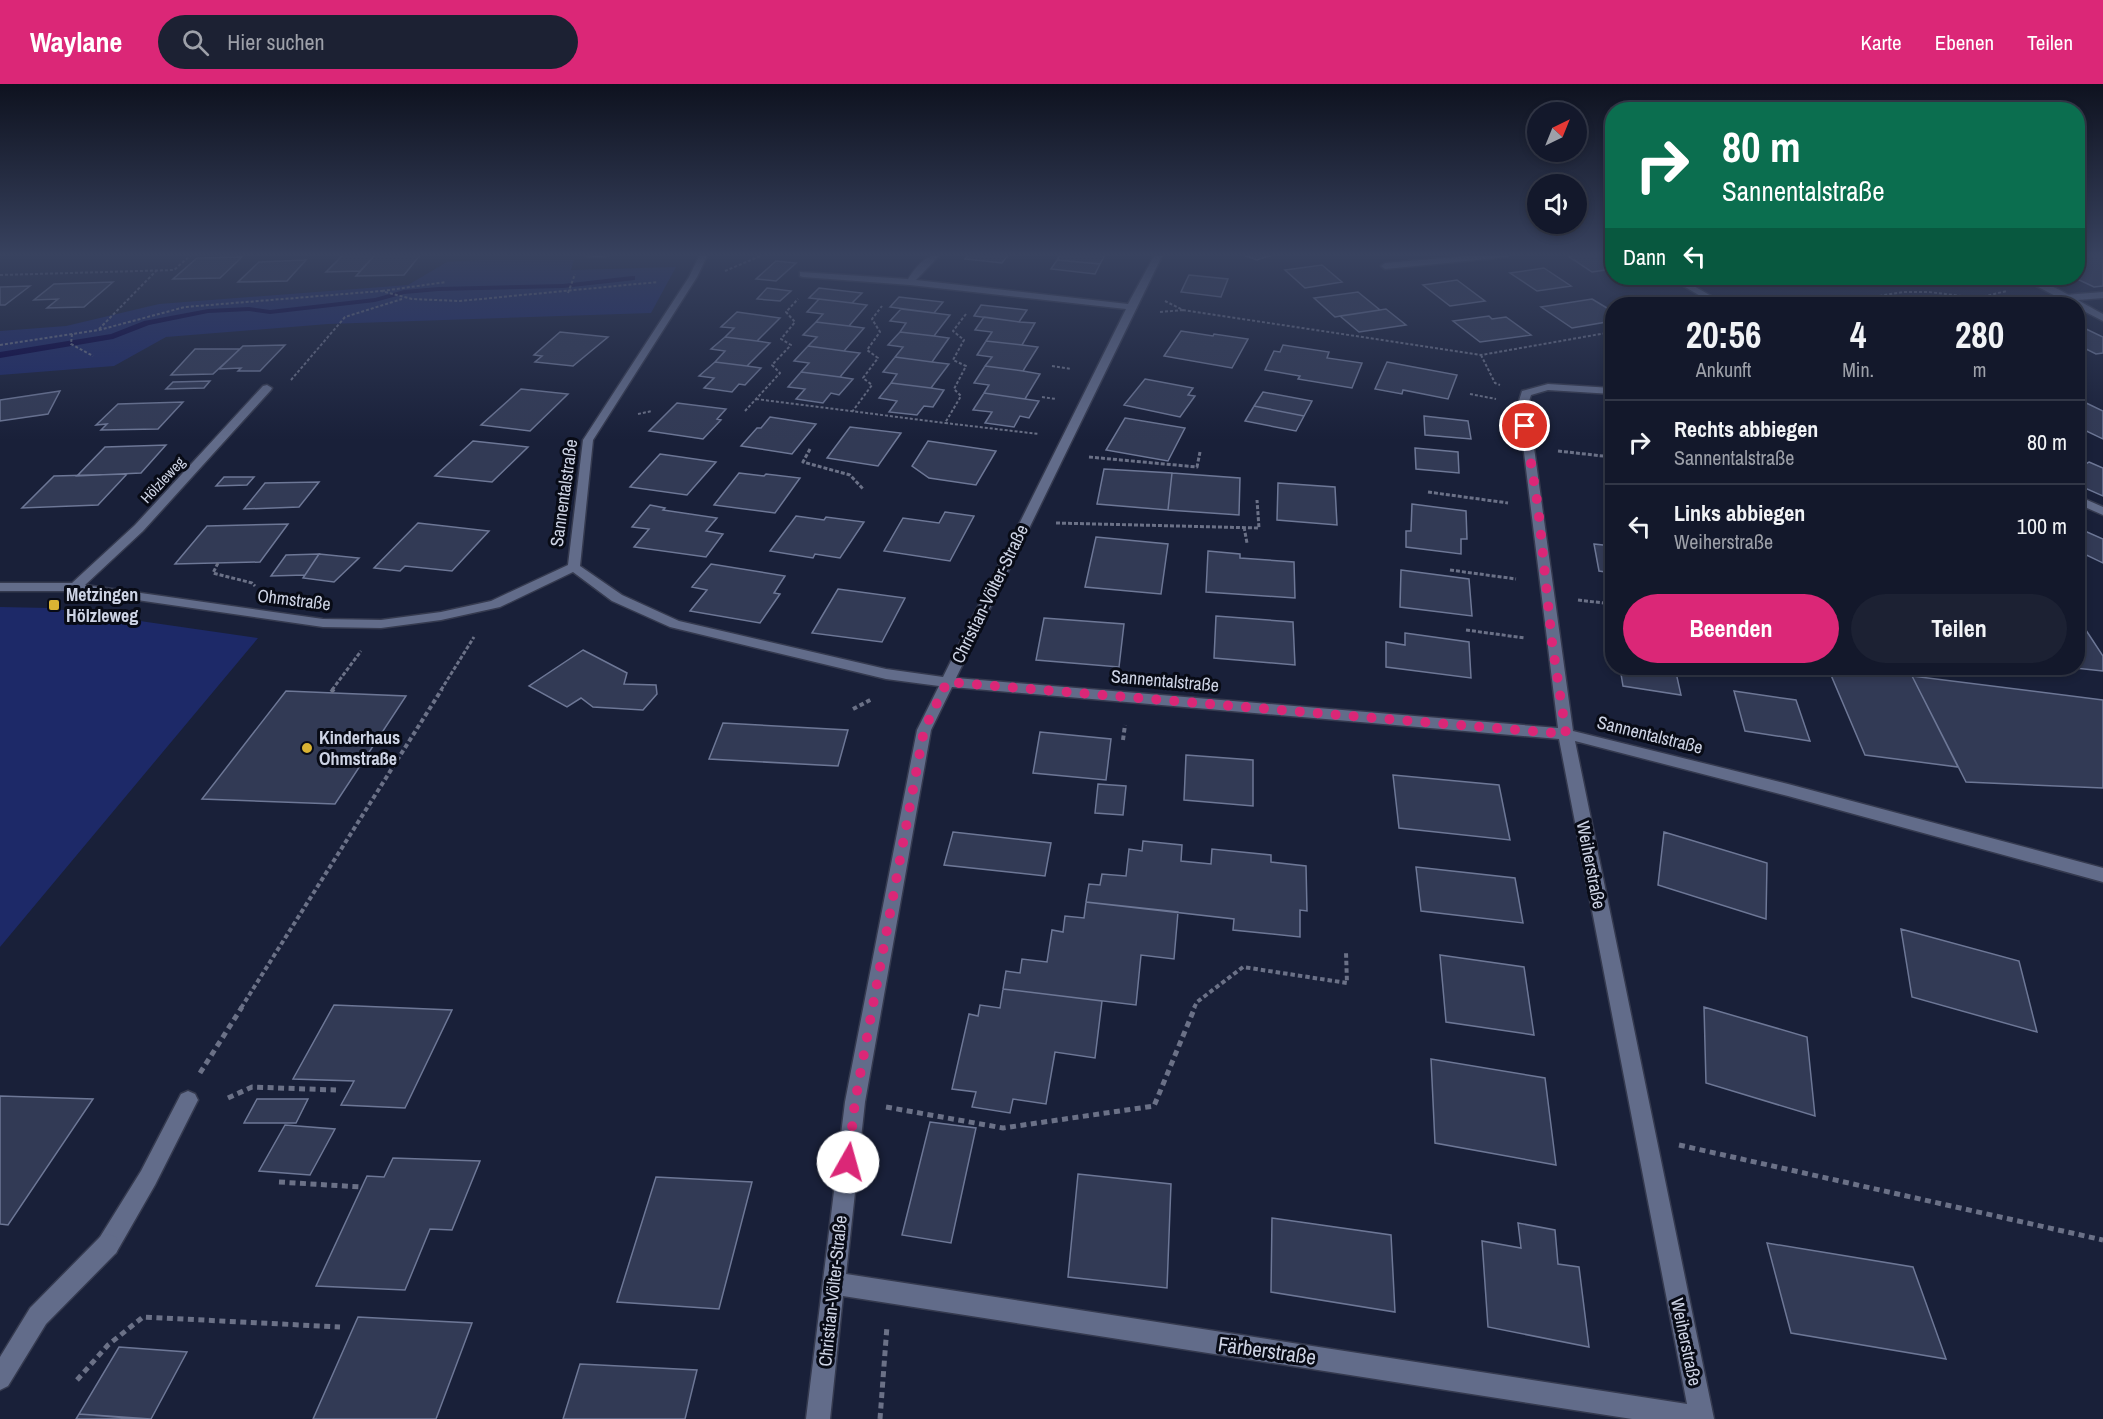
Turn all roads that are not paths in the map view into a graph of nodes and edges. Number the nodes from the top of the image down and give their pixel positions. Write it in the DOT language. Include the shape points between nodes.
graph roads {
  1 [pos="668,316"];
  2 [pos="1126,316"];
  3 [pos="267,388"];
  4 [pos="1605,391"];
  5 [pos="2085,503"];
  6 [pos="2103,511"];
  7 [pos="574,567"];
  8 [pos="75,586"];
  9 [pos="0,587"];
  10 [pos="947,682"];
  11 [pos="1566,734"];
  12 [pos="2103,875"];
  13 [pos="188,1100"];
  14 [pos="833,1283"];
  15 [pos="0,1378"];
  16 [pos="1702,1418"];
  17 [pos="818,1419"];
  1 -- 7 [label="street, Sannentalstraße" via="588,440"];
  2 -- 10 [label="street, Christian-Völter-Straße"];
  3 -- 8 [label="street, Hölzleweg" via="139,528"];
  4 -- 11 [label="street, Weiherstraße" via="1548,387 1526,393 1523,404"];
  5 -- 6 [label="street"];
  7 -- 8 [label="street, Ohmstraße" via="495,604 381,624 323,623"];
  7 -- 10 [label="street, Sannentalstraße" via="617,598 675,624 886,674"];
  8 -- 9 [label="street, Ohmstraße"];
  10 -- 11 [label="street, Sannentalstraße"];
  10 -- 14 [label="street, Christian-Völter-Straße" via="924,730 855,1102"];
  11 -- 12 [label="street, Sannentalstraße"];
  11 -- 16 [label="street, Weiherstraße"];
  13 -- 15 [label="street" via="108,1245 38,1316"];
  14 -- 16 [label="street, Färberstraße"];
  14 -- 17 [label="street, Christian-Völter-Straße"];
}
